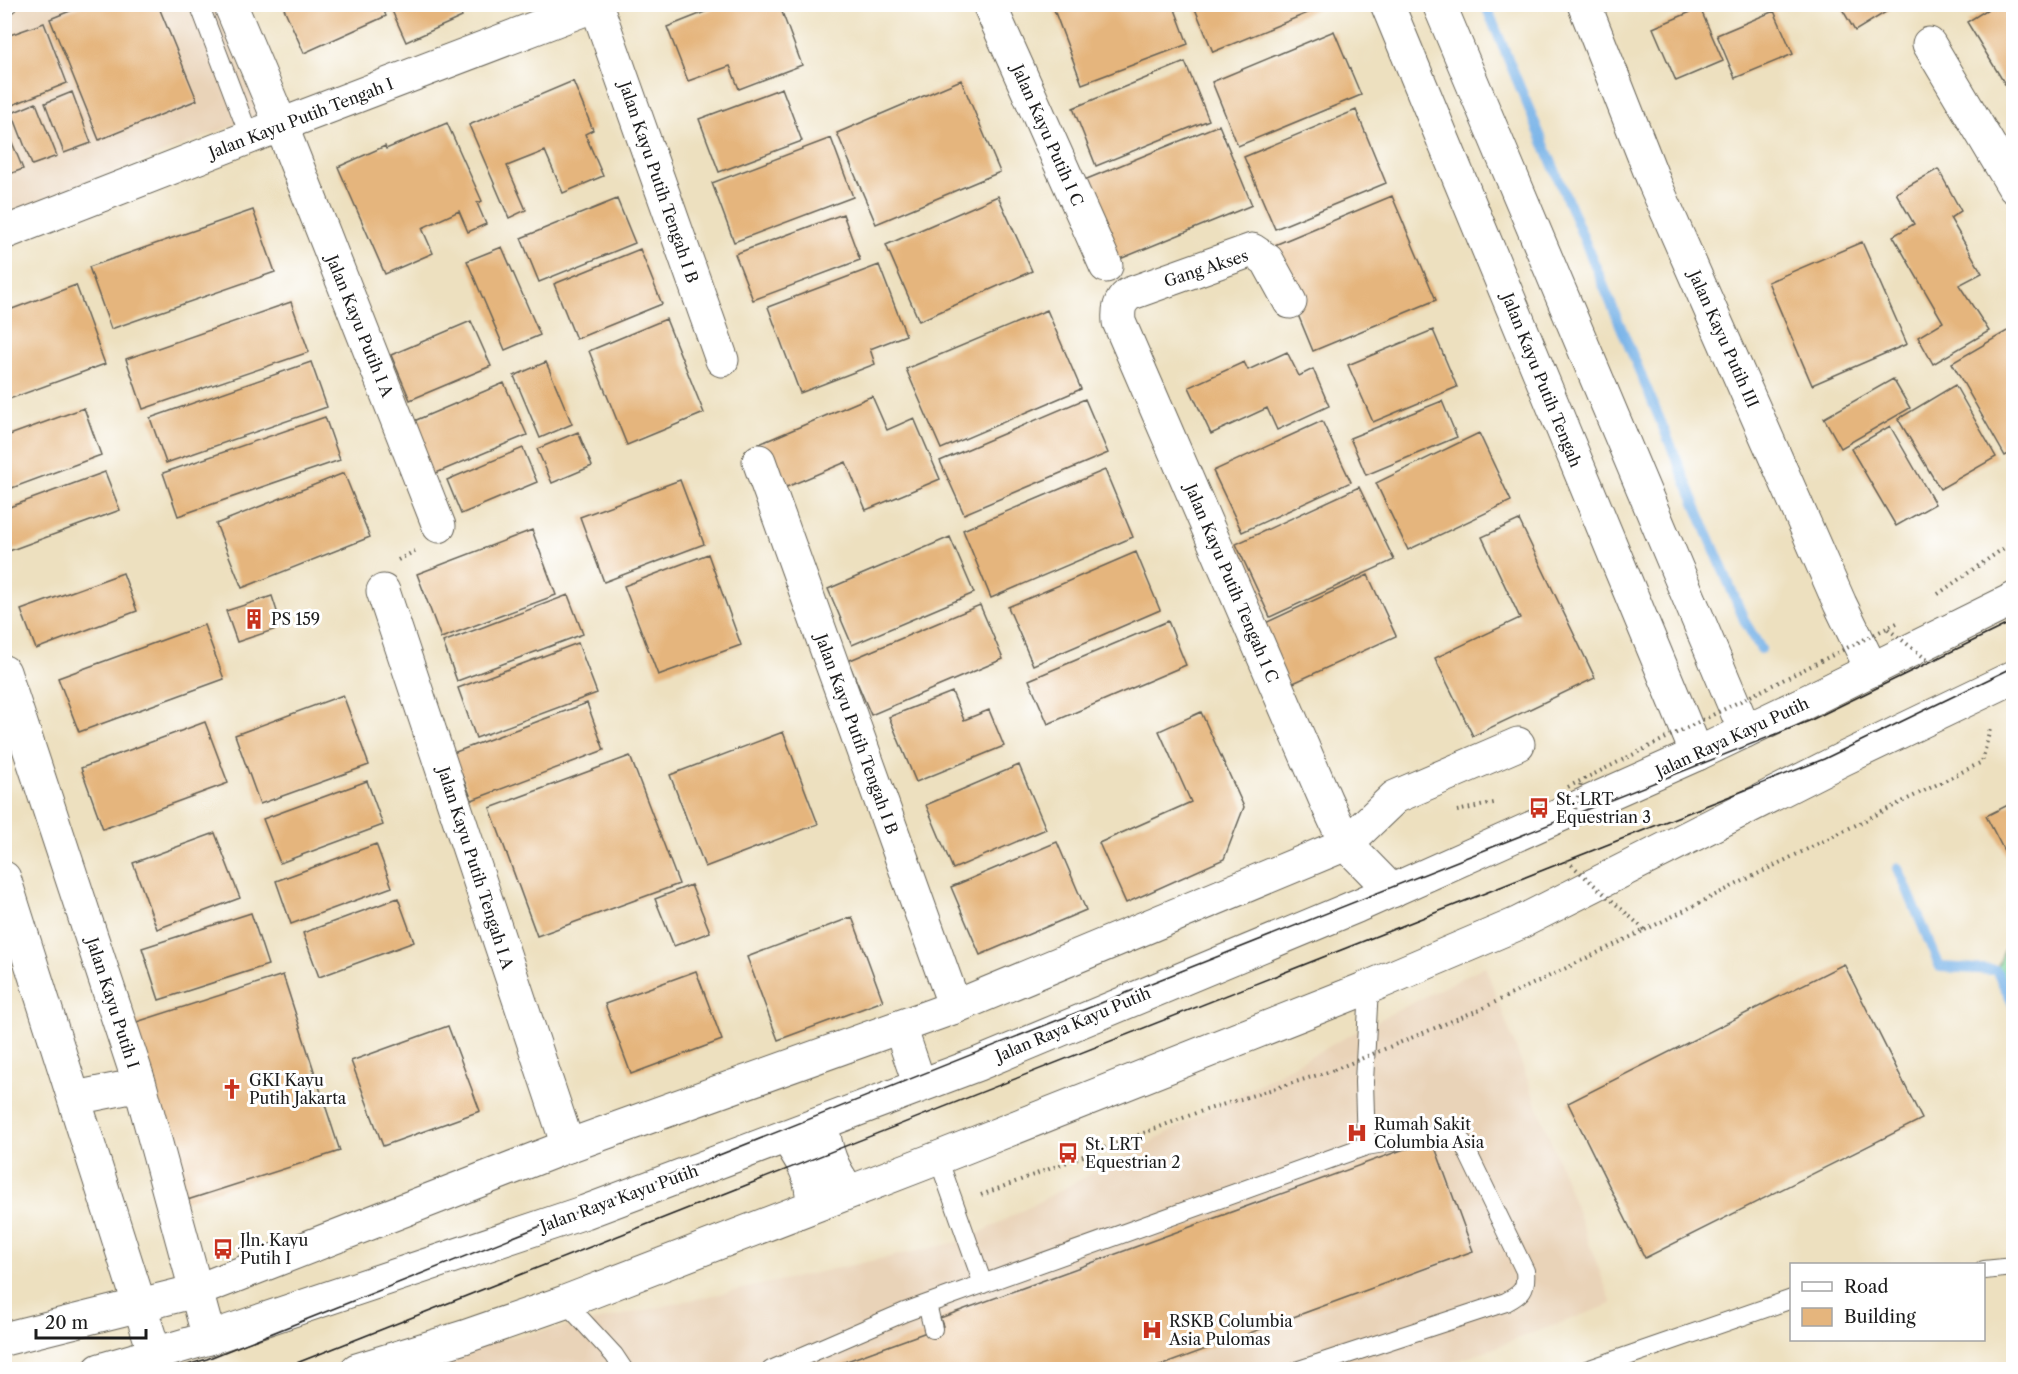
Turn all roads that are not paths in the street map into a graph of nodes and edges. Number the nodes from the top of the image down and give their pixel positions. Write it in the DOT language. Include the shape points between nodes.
graph roads {
  1 [pos="199,4"];
  2 [pos="230,4"];
  3 [pos="989,4"];
  4 [pos="1387,4"];
  5 [pos="1439,4"];
  6 [pos="1584,4"];
  7 [pos="597,5"];
  8 [pos="1929,44"];
  9 [pos="280,125"];
  10 [pos="250,138"];
  11 [pos="2013,187"];
  12 [pos="4,233"];
  13 [pos="1106,266"];
  14 [pos="1290,302"];
  15 [pos="1119,322"];
  16 [pos="722,360"];
  17 [pos="759,461"];
  18 [pos="439,526"];
  19 [pos="383,591"];
  20 [pos="2013,599"];
  21 [pos="1872,670"];
  22 [pos="4,672"];
  23 [pos="2011,682"];
  24 [pos="1752,728"];
  25 [pos="1518,744"];
  26 [pos="1697,754"];
  27 [pos="1346,844"];
  28 [pos="4,878"];
  29 [pos="1392,891"];
  30 [pos="1369,987"];
  31 [pos="955,1007"];
  32 [pos="900,1027"];
  33 [pos="140,1085"];
  34 [pos="920,1086"];
  35 [pos="75,1098"];
  36 [pos="822,1123"];
  37 [pos="786,1136"];
  38 [pos="568,1146"];
  39 [pos="1366,1146"];
  40 [pos="938,1158"];
  41 [pos="849,1192"];
  42 [pos="813,1206"];
  43 [pos="2013,1267"];
  44 [pos="1985,1270"];
  45 [pos="983,1284"];
  46 [pos="196,1291"];
  47 [pos="1790,1299"];
  48 [pos="565,1302"];
  49 [pos="927,1304"];
  50 [pos="140,1306"];
  51 [pos="933,1329"];
  52 [pos="209,1338"];
  53 [pos="4,1339"];
  54 [pos="155,1353"];
  55 [pos="100,1370"];
  56 [pos="357,1370"];
  57 [pos="624,1370"];
  58 [pos="771,1370"];
  59 [pos="1299,1370"];
  60 [pos="1587,1370"];
  1 -- 10 [label="lane"];
  2 -- 9 [label="street, Jalan Kayu Putih I A"];
  3 -- 13 [label="street, Jalan Kayu Putih I C"];
  4 -- 26 [label="street, Jalan Kayu Putih Tengah"];
  5 -- 24 [label="street"];
  6 -- 21 [label="street, Jalan Kayu Putih III" via="1660,194"];
  7 -- 9 [label="street, Jalan Kayu Putih Tengah I"];
  7 -- 16 [label="street, Jalan Kayu Putih Tengah I B"];
  8 -- 11 [label="street"];
  9 -- 10 [label="street, Jalan Kayu Putih Tengah I"];
  9 -- 18 [label="street, Jalan Kayu Putih I A"];
  10 -- 12 [label="street, Jalan Kayu Putih Tengah I"];
  14 -- 15 [label="street, Gang Akses" via="1267,260 1252,250 1129,294 1120,304"];
  15 -- 27 [label="street, Jalan Kayu Putih Tengah 1 C"];
  17 -- 31 [label="street, Jalan Kayu Putih Tengah I B"];
  19 -- 38 [label="street, Jalan Kayu Putih Tengah I A"];
  20 -- 21 [label="street, Jalan Raya Kayu Putih"];
  21 -- 24 [label="street, Jalan Raya Kayu Putih"];
  22 -- 33 [label="street, Jalan Kayu Putih I"];
  23 -- 30 [label="street" via="1843,759 1517,924"];
  24 -- 26 [label="street, Jalan Raya Kayu Putih"];
  25 -- 27 [label="street" via="1395,797"];
  26 -- 29 [label="street, Jalan Raya Kayu Putih"];
  27 -- 29 [label="street, Jalan Kayu Putih Tengah 1 C"];
  27 -- 31 [label="street"];
  28 -- 35 [label="street"];
  29 -- 34 [label="street, Jalan Raya Kayu Putih"];
  30 -- 39 [label="lane" via="1364,1082"];
  30 -- 40 [label="street"];
  31 -- 32 [label="street"];
  32 -- 34 [label="street"];
  32 -- 38 [label="street"];
  33 -- 35 [label="street"];
  33 -- 46 [label="street, Jalan Kayu Putih I"];
  34 -- 36 [label="street, Jalan Raya Kayu Putih"];
  35 -- 50 [label="street"];
  36 -- 37 [label="street, Jalan Raya Kayu Putih"];
  36 -- 41 [label="street" via="835,1173"];
  37 -- 42 [label="street" via="812,1184"];
  37 -- 52 [label="street, Jalan Raya Kayu Putih" via="585,1212"];
  38 -- 46 [label="street"];
  39 -- 45 [label="lane"];
  39 -- 59 [label="lane" via="1448,1133 1456,1136 1463,1143 1525,1271 1526,1282 1517,1296 1506,1302"];
  40 -- 41 [label="street"];
  40 -- 45 [label="lane"];
  41 -- 42 [label="street"];
  42 -- 48 [label="street"];
  43 -- 44 [label="lane"];
  45 -- 49 [label="lane"];
  46 -- 50 [label="street"];
  46 -- 52 [label="street, Jalan Kayu Putih I"];
  47 -- 60 [label="lane"];
  48 -- 56 [label="street"];
  48 -- 57 [label="lane"];
  49 -- 51 [label="lane"];
  49 -- 58 [label="lane"];
  50 -- 53 [label="street"];
  50 -- 54 [label="street"];
  52 -- 54 [label="street, Jalan Raya Kayu Putih"];
  54 -- 55 [label="street, Jalan Raya Kayu Putih"];
}
